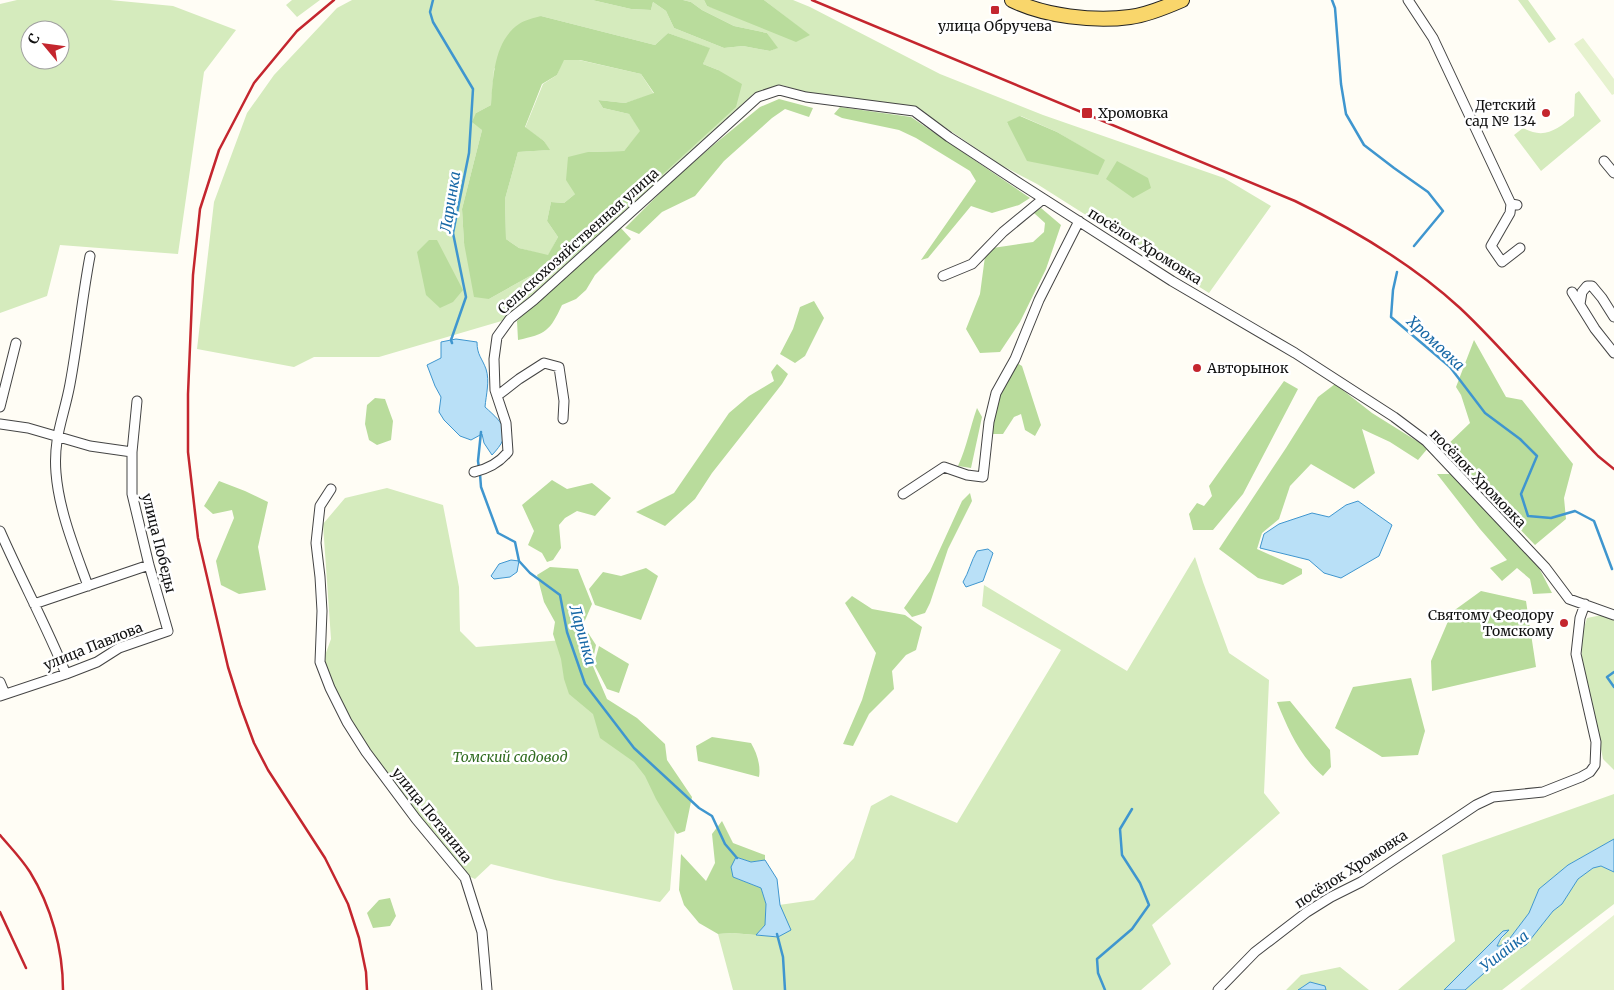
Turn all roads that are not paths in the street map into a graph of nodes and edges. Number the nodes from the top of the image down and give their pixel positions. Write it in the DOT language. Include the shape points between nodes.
graph roads {
  1 [pos="1012,0"];
  2 [pos="1182,0"];
  3 [pos="1408,0"];
  4 [pos="779,90"];
  5 [pos="1604,160"];
  6 [pos="1614,173"];
  7 [pos="1043,199"];
  8 [pos="1079,220"];
  9 [pos="1520,248"];
  10 [pos="90,256"];
  11 [pos="944,276"];
  12 [pos="1572,292"];
  13 [pos="1580,304"];
  14 [pos="1614,317"];
  15 [pos="16,343"];
  16 [pos="1614,353"];
  17 [pos="497,396"];
  18 [pos="137,401"];
  19 [pos="0,407"];
  20 [pos="563,419"];
  21 [pos="0,424"];
  22 [pos="56,437"];
  23 [pos="132,452"];
  24 [pos="474,472"];
  25 [pos="331,489"];
  26 [pos="903,494"];
  27 [pos="0,531"];
  28 [pos="149,565"];
  29 [pos="88,586"];
  30 [pos="34,604"];
  31 [pos="1585,604"];
  32 [pos="1614,615"];
  33 [pos="168,631"];
  34 [pos="66,674"];
  35 [pos="0,682"];
  36 [pos="3,695"];
  37 [pos="487,990"];
  38 [pos="1218,990"];
  1 -- 2 [label="main road" via="1055,13 1104,18 1130,17"];
  3 -- 9 [label="street" via="1433,38 1514,205 1490,246 1502,262"];
  4 -- 7 [label="street, посёлок Хромовка" via="806,97 914,111"];
  4 -- 17 [label="street, Сельскохозяйственная улица" via="758,98 510,319 497,337 494,359"];
  5 -- 6 [label="street"];
  7 -- 8 [label="street, посёлок Хромовка"];
  7 -- 11 [label="street" via="1003,232 972,264"];
  8 -- 26 [label="street" via="996,393 983,477 944,467"];
  8 -- 31 [label="street, посёлок Хромовка" via="1407,426 1426,441 1532,553 1569,599"];
  10 -- 22 [label="street" via="70,386"];
  12 -- 13 [label="street"];
  13 -- 14 [label="street" via="1582,292 1587,286 1592,286"];
  13 -- 16 [label="street"];
  15 -- 19 [label="street"];
  17 -- 20 [label="street" via="544,363 560,367"];
  17 -- 24 [label="street, Сельскохозяйственная улица" via="506,423 508,452 501,460"];
  18 -- 23 [label="street, улица Победы"];
  21 -- 22 [label="street"];
  22 -- 23 [label="street"];
  22 -- 29 [label="street" via="56,474 62,505"];
  23 -- 28 [label="street, улица Победы" via="132,494"];
  25 -- 37 [label="street, улица Потанина" via="320,506 316,543 322,611 320,662 347,722 385,779 465,878 482,932"];
  27 -- 30 [label="street"];
  28 -- 29 [label="street"];
  28 -- 33 [label="street, улица Победы"];
  29 -- 30 [label="street"];
  30 -- 34 [label="street"];
  31 -- 32 [label="street"];
  31 -- 38 [label="street, посёлок Хромовка" via="1576,654 1596,742 1595,765 1590,772 1543,792 1493,797 1476,805 1361,882 1308,912 1255,952"];
  33 -- 34 [label="street, улица Павлова" via="120,648 97,662"];
  34 -- 36 [label="street, улица Павлова"];
  35 -- 36 [label="street"];
}
